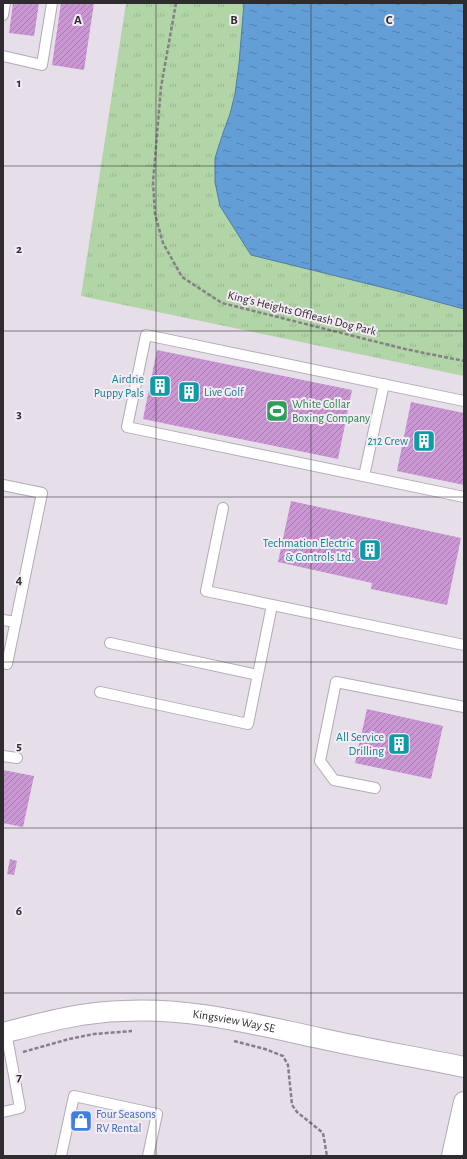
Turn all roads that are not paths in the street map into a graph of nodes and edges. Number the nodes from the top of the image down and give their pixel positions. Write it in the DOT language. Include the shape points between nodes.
graph roads {
  1 [pos="5,3"];
  2 [pos="52,3"];
  3 [pos="3,15"];
  4 [pos="3,56"];
  5 [pos="384,384"];
  6 [pos="464,401"];
  7 [pos="364,476"];
  8 [pos="3,485"];
  9 [pos="464,497"];
  10 [pos="223,508"];
  11 [pos="272,605"];
  12 [pos="3,620"];
  13 [pos="16,622"];
  14 [pos="110,643"];
  15 [pos="464,645"];
  16 [pos="7,664"];
  17 [pos="258,675"];
  18 [pos="100,692"];
  19 [pos="464,707"];
  20 [pos="3,756"];
  21 [pos="17,758"];
  22 [pos="375,788"];
  23 [pos="4,1033"];
  24 [pos="464,1067"];
  25 [pos="464,1102"];
  26 [pos="3,1112"];
  27 [pos="61,1156"];
  28 [pos="148,1156"];
  29 [pos="452,1156"];
  1 -- 3 [label="lane"];
  2 -- 4 [label="lane" via="42,64"];
  5 -- 6 [label="lane"];
  5 -- 7 [label="lane"];
  5 -- 7 [label="lane" via="146,335 127,427"];
  7 -- 9 [label="lane"];
  8 -- 13 [label="lane" via="42,494"];
  10 -- 11 [label="lane" via="206,591"];
  11 -- 15 [label="lane"];
  11 -- 17 [label="lane"];
  12 -- 13 [label="lane"];
  13 -- 16 [label="lane"];
  14 -- 17 [label="lane"];
  17 -- 18 [label="lane" via="248,724"];
  19 -- 22 [label="lane" via="336,682 320,761 334,780"];
  20 -- 21 [label="lane"];
  23 -- 24 [label="street, Kingsview Way SE" via="73,1016 164,1010 228,1018"];
  23 -- 26 [label="lane" via="20,1108"];
  25 -- 29 [label="street"];
  27 -- 28 [label="lane" via="74,1096 157,1114"];
}
